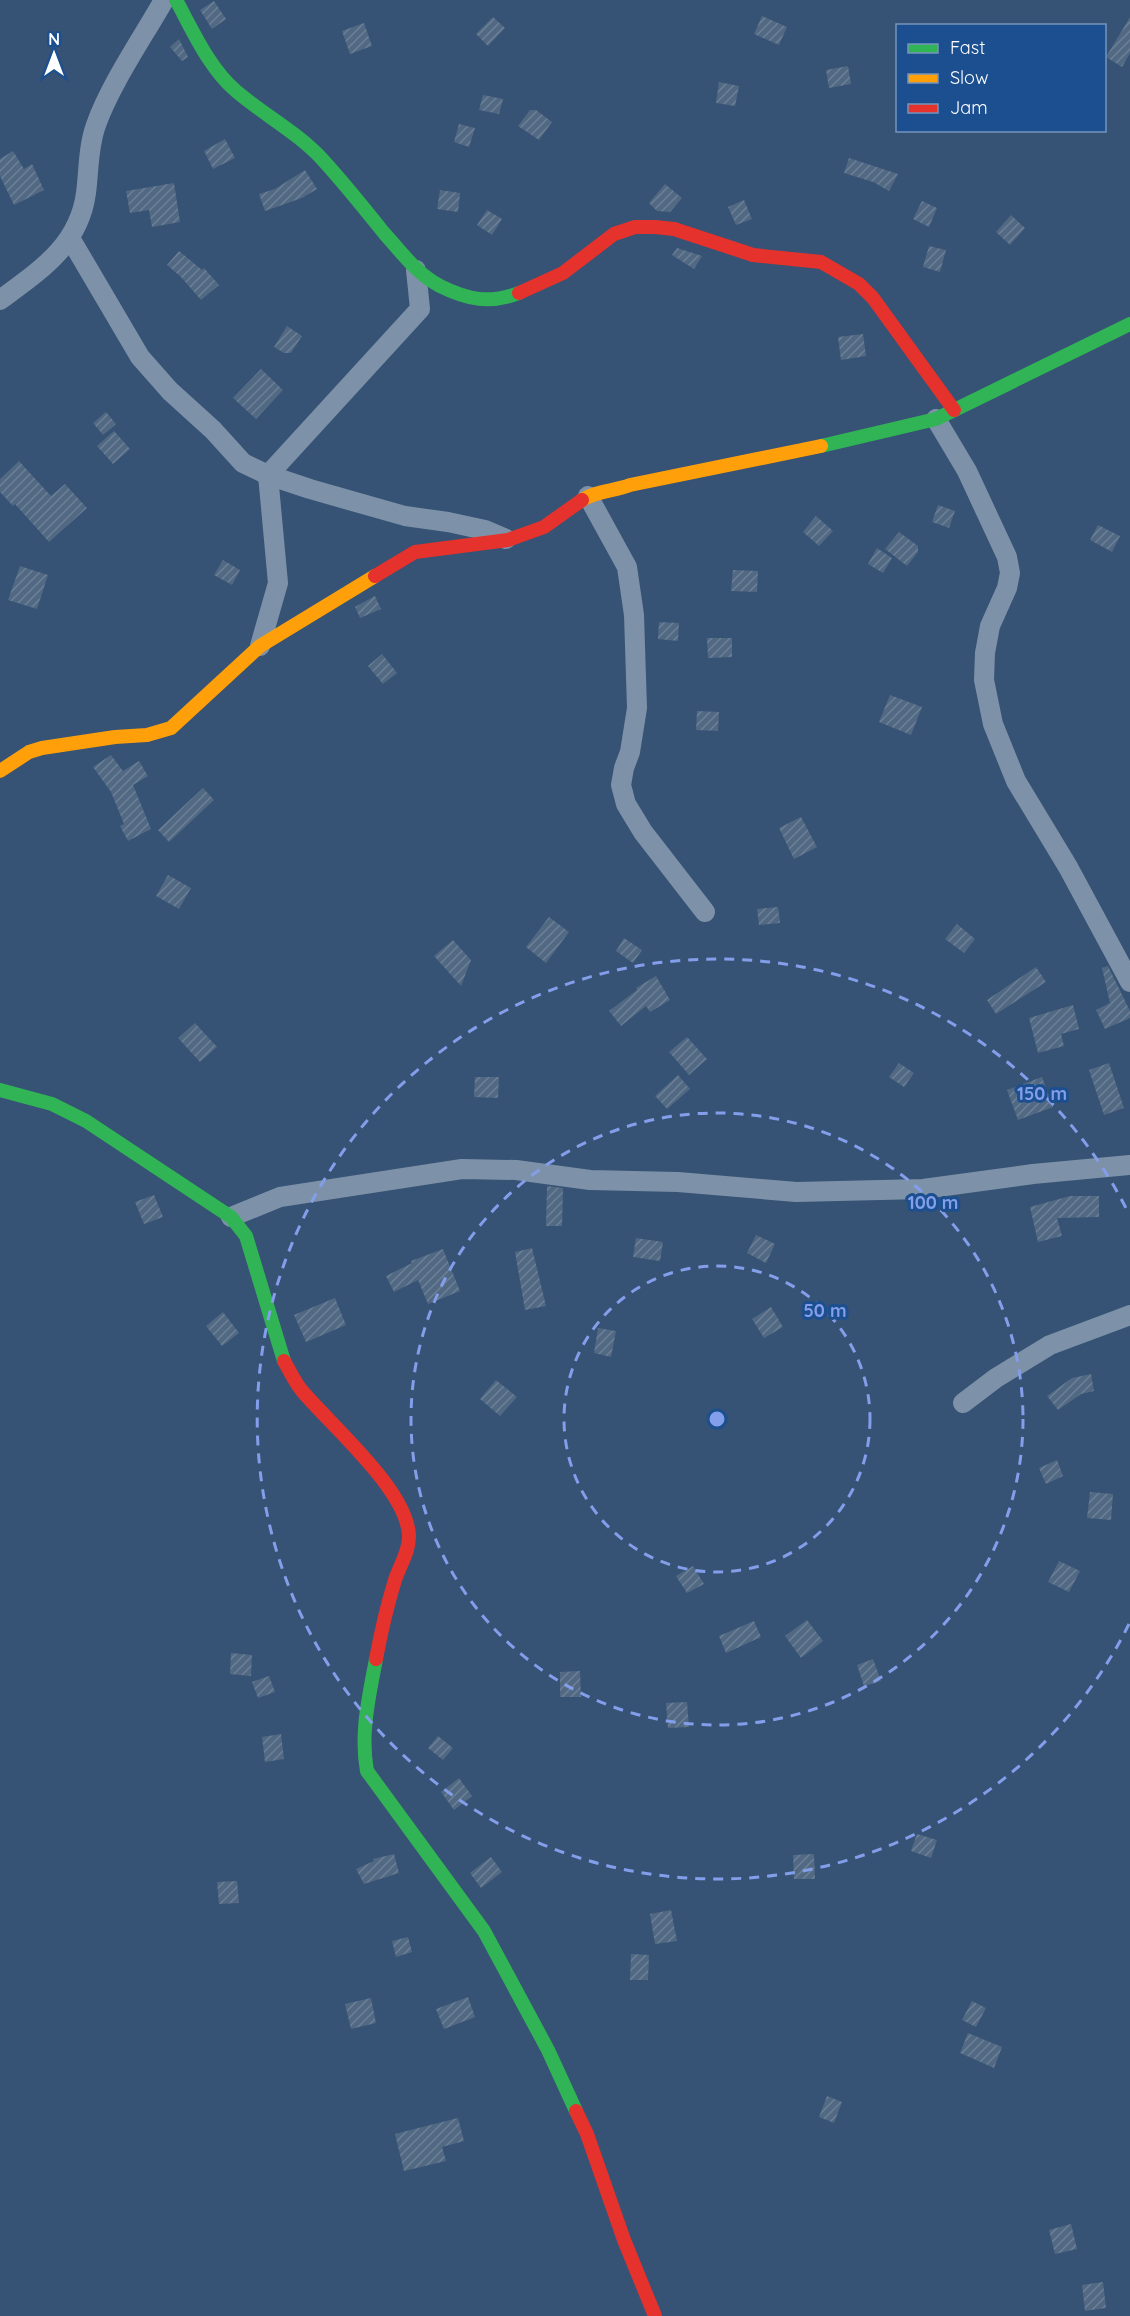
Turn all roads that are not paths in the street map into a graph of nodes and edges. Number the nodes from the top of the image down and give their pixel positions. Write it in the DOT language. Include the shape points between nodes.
graph roads {
  1 [pos="164,0"];
  2 [pos="176,0"];
  3 [pos="69,238"];
  4 [pos="416,270"];
  5 [pos="0,300"];
  6 [pos="1130,324"];
  7 [pos="945,414"];
  8 [pos="268,476"];
  9 [pos="588,496"];
  10 [pos="508,540"];
  11 [pos="260,645"];
  12 [pos="0,771"];
  13 [pos="705,912"];
  14 [pos="1130,982"];
  15 [pos="0,1090"];
  16 [pos="1130,1166"];
  17 [pos="231,1217"];
  18 [pos="1130,1316"];
  19 [pos="963,1403"];
  20 [pos="655,2316"];
  1 -- 3 [label="street" via="96,125 88,159 86,195"];
  2 -- 4 [label="street" via="220,74 321,158"];
  3 -- 5 [label="street" via="63,249 33,276"];
  3 -- 8 [label="street" via="140,357 243,463"];
  4 -- 7 [label="street" via="441,286 474,299 501,300 563,273 614,234 635,228 674,229 753,255 821,262 859,284 873,298"];
  4 -- 8 [label="street" via="420,309"];
  6 -- 7 [label="street"];
  7 -- 9 [label="street" via="828,445"];
  7 -- 14 [label="street" via="1007,557 1010,573 990,626 985,653 984,680 993,724 1016,781"];
  8 -- 10 [label="street" via="405,516 485,530"];
  8 -- 11 [label="street" via="278,583"];
  9 -- 10 [label="street" via="544,527"];
  9 -- 13 [label="street" via="627,567 634,615 637,708 621,785 626,804"];
  10 -- 11 [label="street" via="415,552"];
  11 -- 12 [label="street" via="171,728 147,735 42,748"];
  15 -- 17 [label="street" via="52,1104 86,1121"];
  16 -- 17 [label="street" via="924,1189 796,1192 462,1168 280,1197"];
  17 -- 20 [label="street" via="249,1244 283,1359 302,1390 396,1498 406,1518 407,1552 383,1618 364,1725 367,1771 484,1931 548,2050 587,2134"];
  18 -- 19 [label="street" via="1050,1345"];
}
